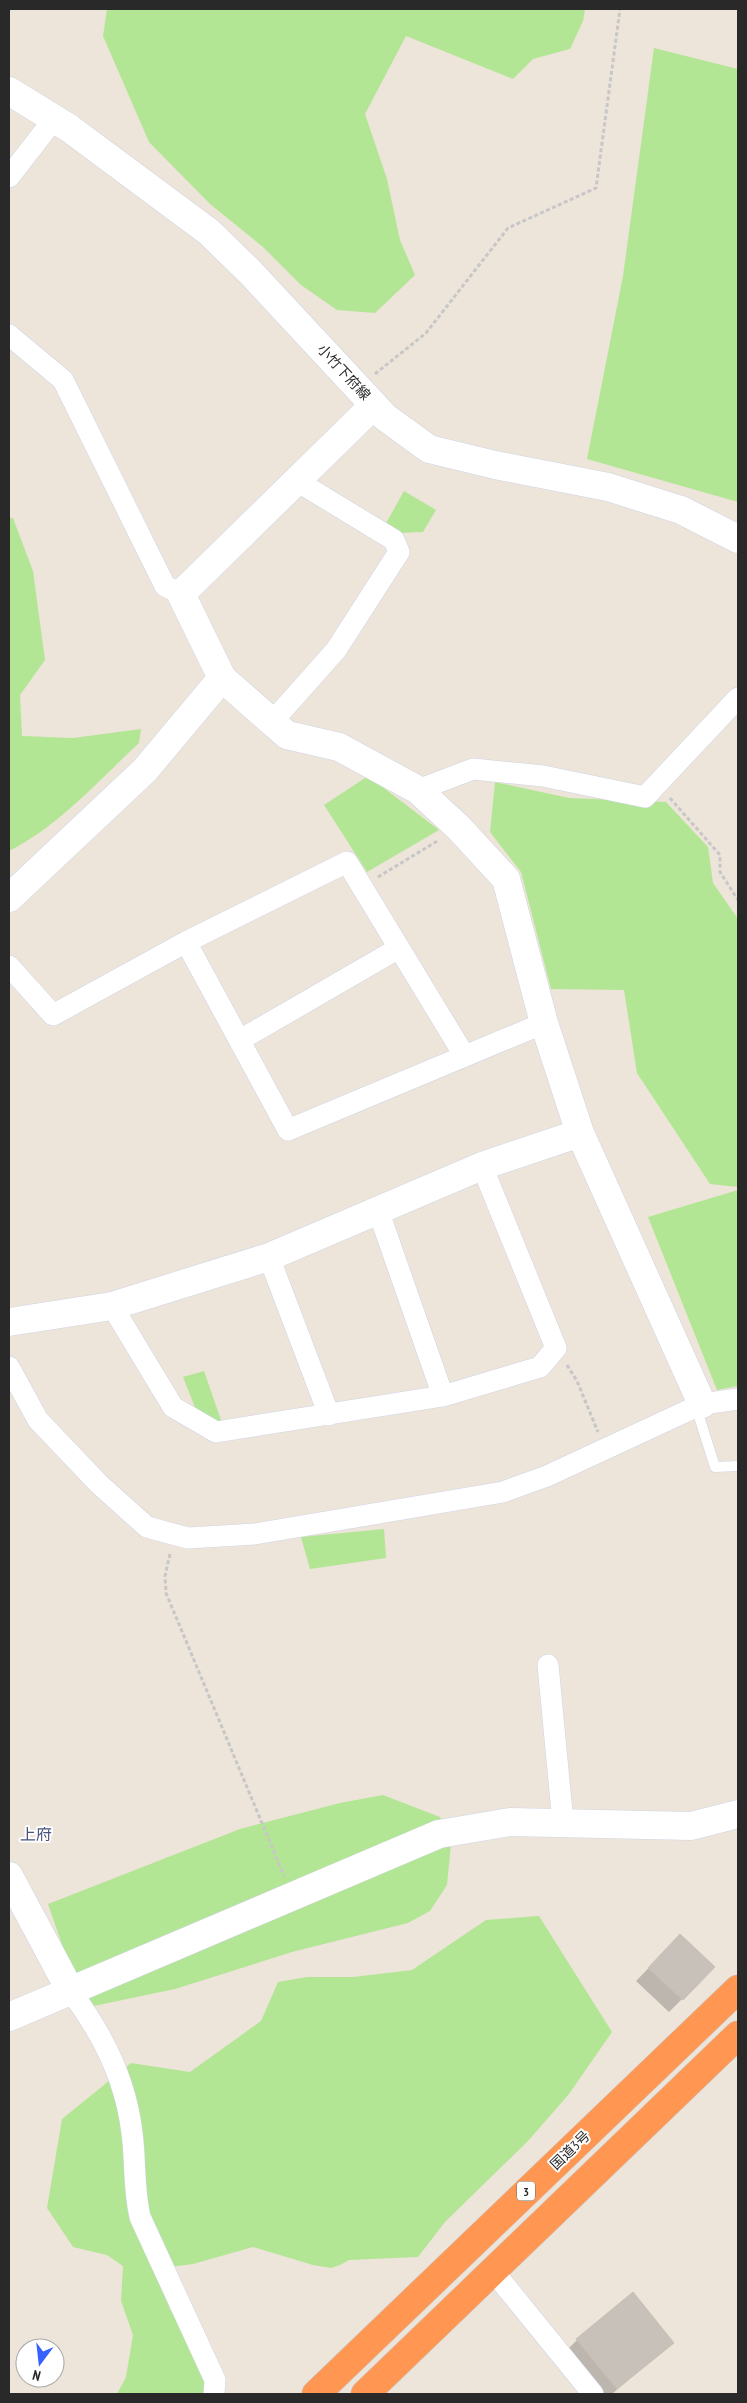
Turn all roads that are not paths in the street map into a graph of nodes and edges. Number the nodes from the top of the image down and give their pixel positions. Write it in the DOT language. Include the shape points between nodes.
graph roads {
  1 [pos="9,91"];
  2 [pos="54,119"];
  3 [pos="9,177"];
  4 [pos="9,335"];
  5 [pos="366,396"];
  6 [pos="297,481"];
  7 [pos="738,539"];
  8 [pos="181,594"];
  9 [pos="222,678"];
  10 [pos="738,698"];
  11 [pos="272,722"];
  12 [pos="418,790"];
  13 [pos="9,898"];
  14 [pos="186,942"];
  15 [pos="399,948"];
  16 [pos="9,966"];
  17 [pos="544,1023"];
  18 [pos="240,1040"];
  19 [pos="464,1056"];
  20 [pos="580,1133"];
  21 [pos="482,1166"];
  22 [pos="378,1210"];
  23 [pos="270,1257"];
  24 [pos="112,1306"];
  25 [pos="9,1322"];
  26 [pos="9,1367"];
  27 [pos="443,1396"];
  28 [pos="738,1399"];
  29 [pos="699,1406"];
  30 [pos="329,1415"];
  31 [pos="738,1466"];
  32 [pos="548,1665"];
  33 [pos="738,1814"];
  34 [pos="563,1823"];
  35 [pos="9,1876"];
  36 [pos="738,1989"];
  37 [pos="71,1992"];
  38 [pos="9,2017"];
  39 [pos="738,2035"];
  40 [pos="493,2272"];
  41 [pos="214,2394"];
  42 [pos="316,2394"];
  43 [pos="365,2394"];
  44 [pos="594,2394"];
  1 -- 2 [label="street, 小竹下府線"];
  2 -- 3 [label="street"];
  2 -- 5 [label="street, 小竹下府線" via="209,232"];
  4 -- 8 [label="street" via="63,380 165,586"];
  5 -- 6 [label="street"];
  5 -- 7 [label="street, 小竹下府線" via="385,417 429,449 608,487 681,510"];
  6 -- 8 [label="street"];
  6 -- 11 [label="street" via="394,540 399,552 336,650"];
  8 -- 9 [label="street"];
  9 -- 11 [label="street"];
  9 -- 13 [label="street" via="145,770"];
  10 -- 12 [label="street" via="645,797 543,776 473,769"];
  11 -- 12 [label="street" via="287,735 338,747"];
  12 -- 17 [label="street" via="506,879"];
  14 -- 15 [label="street" via="347,862"];
  14 -- 16 [label="street" via="53,1015"];
  14 -- 18 [label="street"];
  15 -- 18 [label="street"];
  15 -- 19 [label="street"];
  17 -- 19 [label="street"];
  17 -- 20 [label="street"];
  18 -- 19 [label="street" via="288,1130"];
  20 -- 21 [label="street"];
  20 -- 29 [label="street"];
  21 -- 22 [label="street"];
  21 -- 27 [label="street" via="556,1348 540,1367"];
  22 -- 23 [label="street"];
  22 -- 27 [label="street"];
  23 -- 24 [label="street"];
  23 -- 30 [label="street"];
  24 -- 25 [label="street"];
  24 -- 30 [label="street" via="173,1407 216,1432"];
  26 -- 29 [label="street" via="38,1420 99,1484 147,1527 188,1538 255,1534 503,1492 547,1476"];
  27 -- 30 [label="street"];
  28 -- 29 [label="street"];
  29 -- 31 [label="lane" via="715,1467"];
  32 -- 34 [label="street"];
  33 -- 34 [label="street" via="691,1826"];
  34 -- 37 [label="street" via="510,1822 440,1834"];
  35 -- 37 [label="street"];
  36 -- 42 [label="highway, 国道3号 / 3"];
  37 -- 38 [label="street"];
  37 -- 41 [label="street" via="88,2014 117,2068 132,2134 134,2191 140,2217 215,2380"];
  39 -- 40 [label="highway"];
  40 -- 43 [label="highway"];
  40 -- 44 [label="street"];
}
